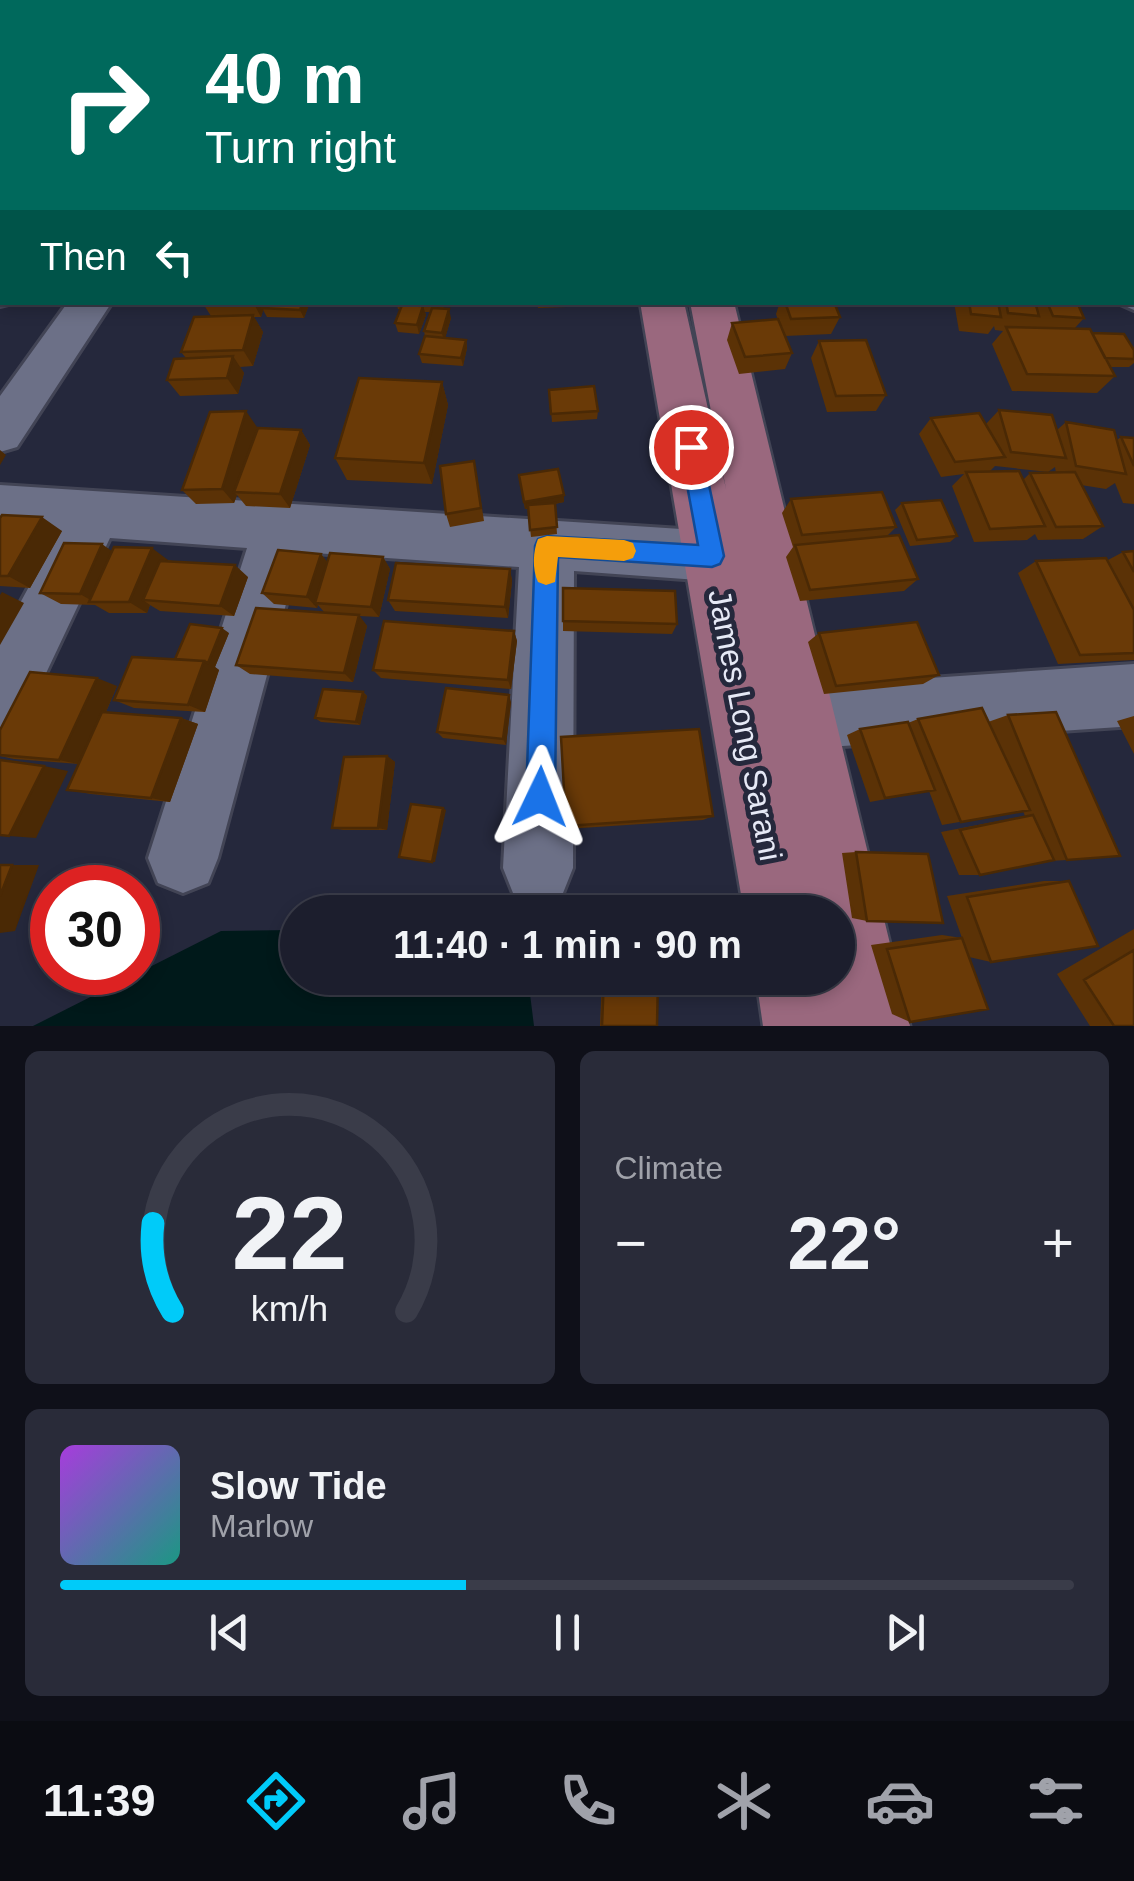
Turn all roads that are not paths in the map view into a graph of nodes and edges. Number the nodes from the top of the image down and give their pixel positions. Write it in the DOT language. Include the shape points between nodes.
graph roads {
  1 [pos="89,305"];
  2 [pos="663,305"];
  3 [pos="712,305"];
  4 [pos="0,433"];
  5 [pos="0,508"];
  6 [pos="94,517"];
  7 [pos="279,530"];
  8 [pos="547,546"];
  9 [pos="739,558"];
  10 [pos="2,695"];
  11 [pos="1134,695"];
  12 [pos="799,718"];
  13 [pos="183,858"];
  14 [pos="538,868"];
  15 [pos="780,895"];
  16 [pos="798,995"];
  17 [pos="804,1026"];
  18 [pos="869,1026"];
  1 -- 4 [label="street"];
  2 -- 9 [label="main road, James Long Sarani"];
  3 -- 9 [label="main road"];
  5 -- 6 [label="street"];
  6 -- 7 [label="street"];
  6 -- 10 [label="street"];
  7 -- 8 [label="street"];
  7 -- 13 [label="street"];
  8 -- 9 [label="street"];
  8 -- 14 [label="street"];
  9 -- 12 [label="main road"];
  9 -- 15 [label="main road, James Long Sarani"];
  11 -- 12 [label="street"];
  12 -- 18 [label="main road"];
  16 -- 17 [label="main road"];
}
